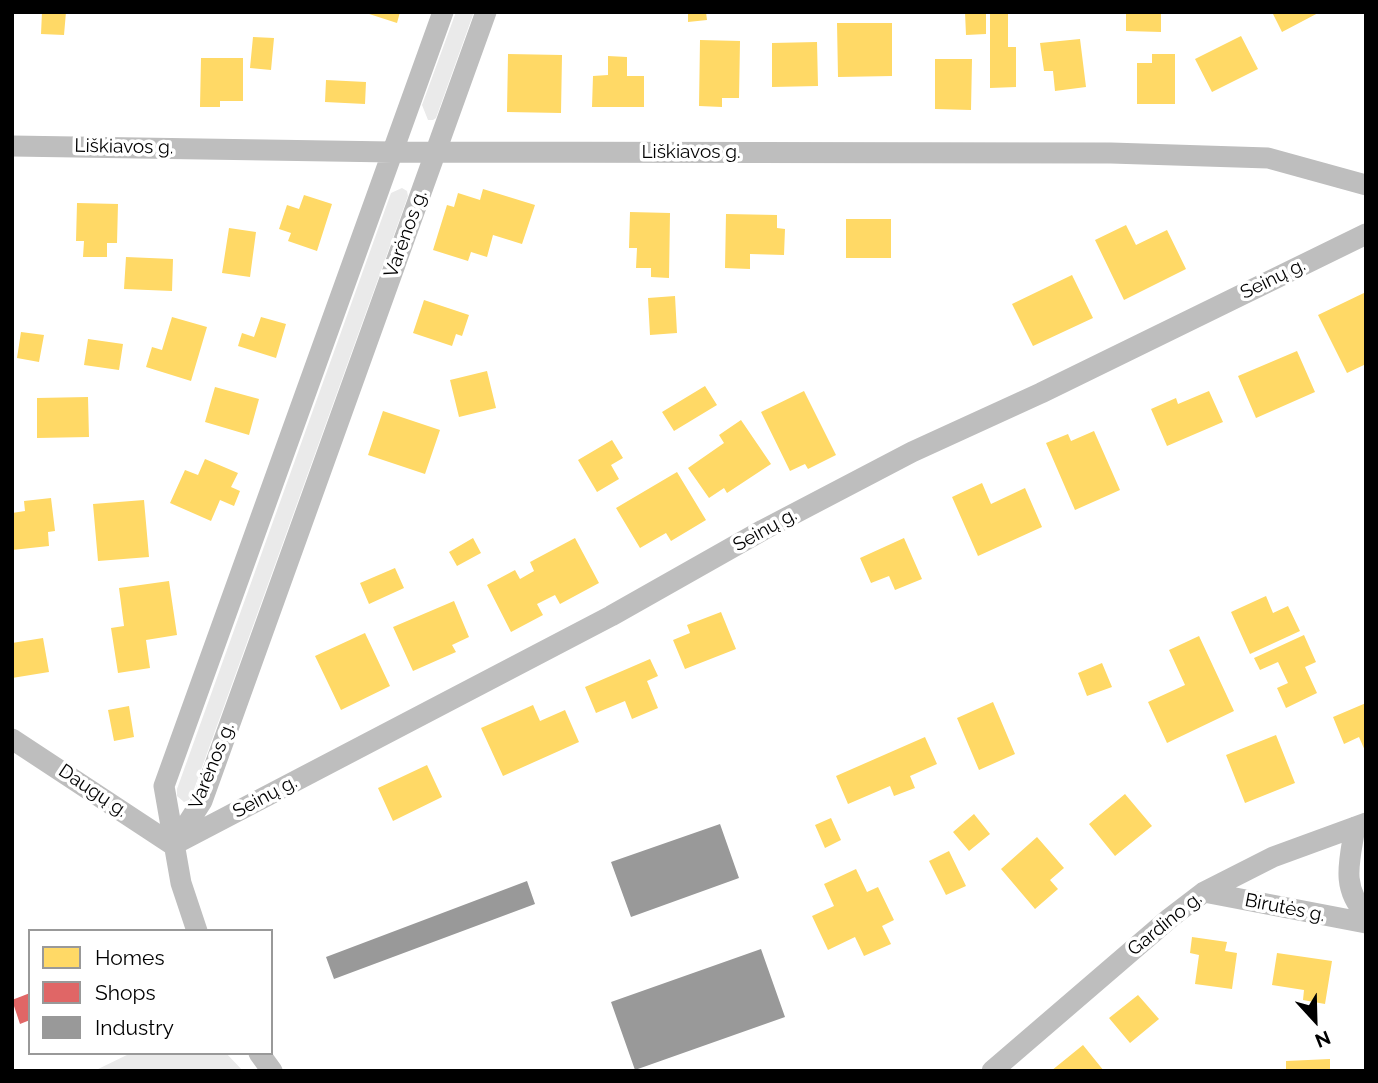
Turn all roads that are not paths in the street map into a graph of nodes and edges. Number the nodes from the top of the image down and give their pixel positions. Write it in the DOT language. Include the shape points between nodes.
graph roads {
  1 [pos="443,12"];
  2 [pos="486,12"];
  3 [pos="12,146"];
  4 [pos="436,151"];
  5 [pos="392,152"];
  6 [pos="1366,185"];
  7 [pos="1366,234"];
  8 [pos="12,739"];
  9 [pos="1360,825"];
  10 [pos="173,845"];
  11 [pos="1204,892"];
  12 [pos="1366,914"];
  13 [pos="1366,923"];
  14 [pos="196,929"];
  15 [pos="260,1055"];
  16 [pos="272,1071"];
  17 [pos="992,1071"];
  1 -- 5 [label="street, Varėnos g."];
  2 -- 4 [label="street, Varėnos g."];
  3 -- 5 [label="street, Liškiavos g."];
  4 -- 5 [label="street, Liškiavos g."];
  4 -- 6 [label="street, Liškiavos g." via="1097,153 1268,158"];
  4 -- 10 [label="street, Varėnos g." via="202,801"];
  5 -- 10 [label="street, Varėnos g." via="164,786"];
  7 -- 10 [label="street, Seinų g." via="912,452"];
  8 -- 10 [label="street, Daugų g."];
  9 -- 11 [label="street, Gardino g." via="1273,858"];
  9 -- 12 [label="street" via="1348,880 1356,904"];
  10 -- 14 [label="street"];
  11 -- 13 [label="street, Birutės g."];
  11 -- 17 [label="street, Gardino g."];
  15 -- 16 [label="street"];
}
